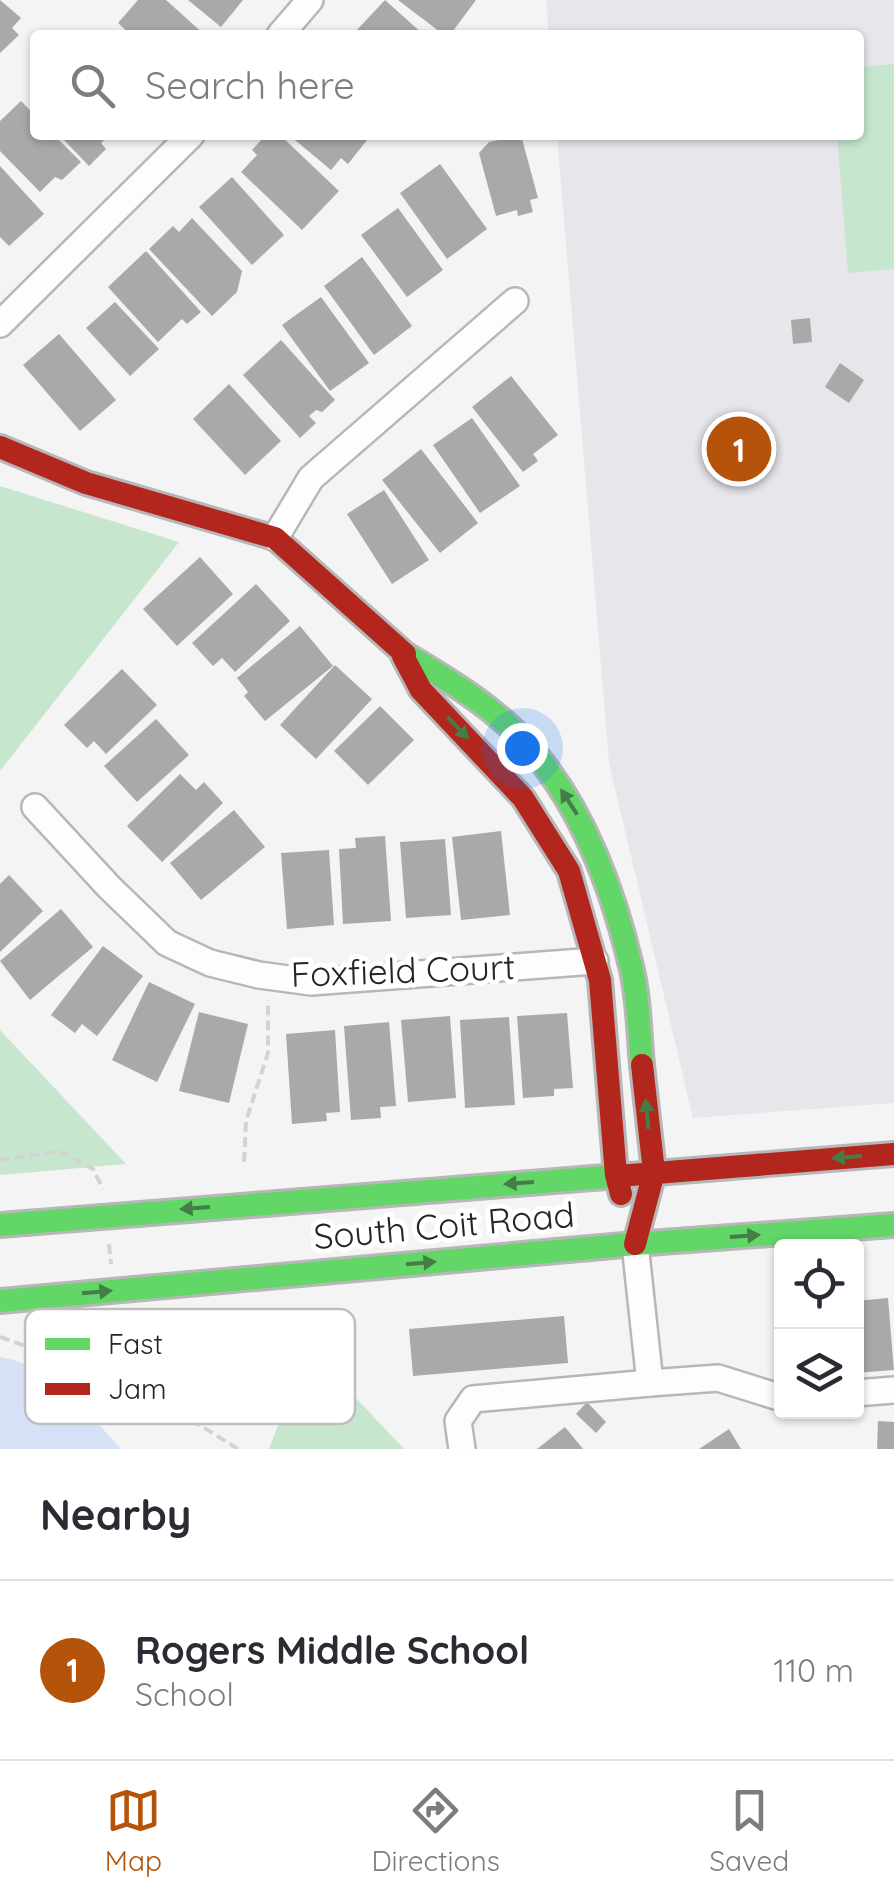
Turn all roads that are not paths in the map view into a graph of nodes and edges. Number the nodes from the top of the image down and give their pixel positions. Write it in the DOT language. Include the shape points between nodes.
graph roads {
  1 [pos="310,0"];
  2 [pos="284,30"];
  3 [pos="185,140"];
  4 [pos="515,301"];
  5 [pos="0,324"];
  6 [pos="0,447"];
  7 [pos="275,538"];
  8 [pos="400,651"];
  9 [pos="35,807"];
  10 [pos="629,956"];
  11 [pos="595,961"];
  12 [pos="894,1154"];
  13 [pos="654,1172"];
  14 [pos="616,1175"];
  15 [pos="0,1224"];
  16 [pos="894,1226"];
  17 [pos="635,1244"];
  18 [pos="0,1301"];
  19 [pos="650,1383"];
  20 [pos="894,1390"];
  21 [pos="864,1392"];
  22 [pos="774,1396"];
  23 [pos="462,1449"];
  1 -- 2 [label="street"];
  3 -- 5 [label="street"];
  4 -- 7 [label="street" via="311,478"];
  6 -- 7 [label="street" via="86,483"];
  7 -- 8 [label="street"];
  10 -- 8 [label="street, one-way" via="576,811 532,749 467,691"];
  8 -- 11 [label="street, one-way" via="420,690 523,798 553,840 570,871"];
  9 -- 11 [label="street, Foxfield Court" via="166,943 210,963 311,982"];
  10 -- 11 [label="street"];
  13 -- 10 [label="street, one-way"];
  11 -- 14 [label="street"];
  12 -- 13 [label="street, South Coit Road, one-way"];
  13 -- 14 [label="street, South Coit Road"];
  13 -- 17 [label="street"];
  14 -- 15 [label="street, South Coit Road, one-way"];
  14 -- 17 [label="street"];
  17 -- 16 [label="street, South Coit Road, one-way"];
  18 -- 17 [label="street, South Coit Road, one-way"];
  17 -- 19 [label="street"];
  19 -- 22 [label="street" via="718,1378"];
  19 -- 23 [label="street" via="473,1399 458,1420"];
  20 -- 21 [label="street"];
}
